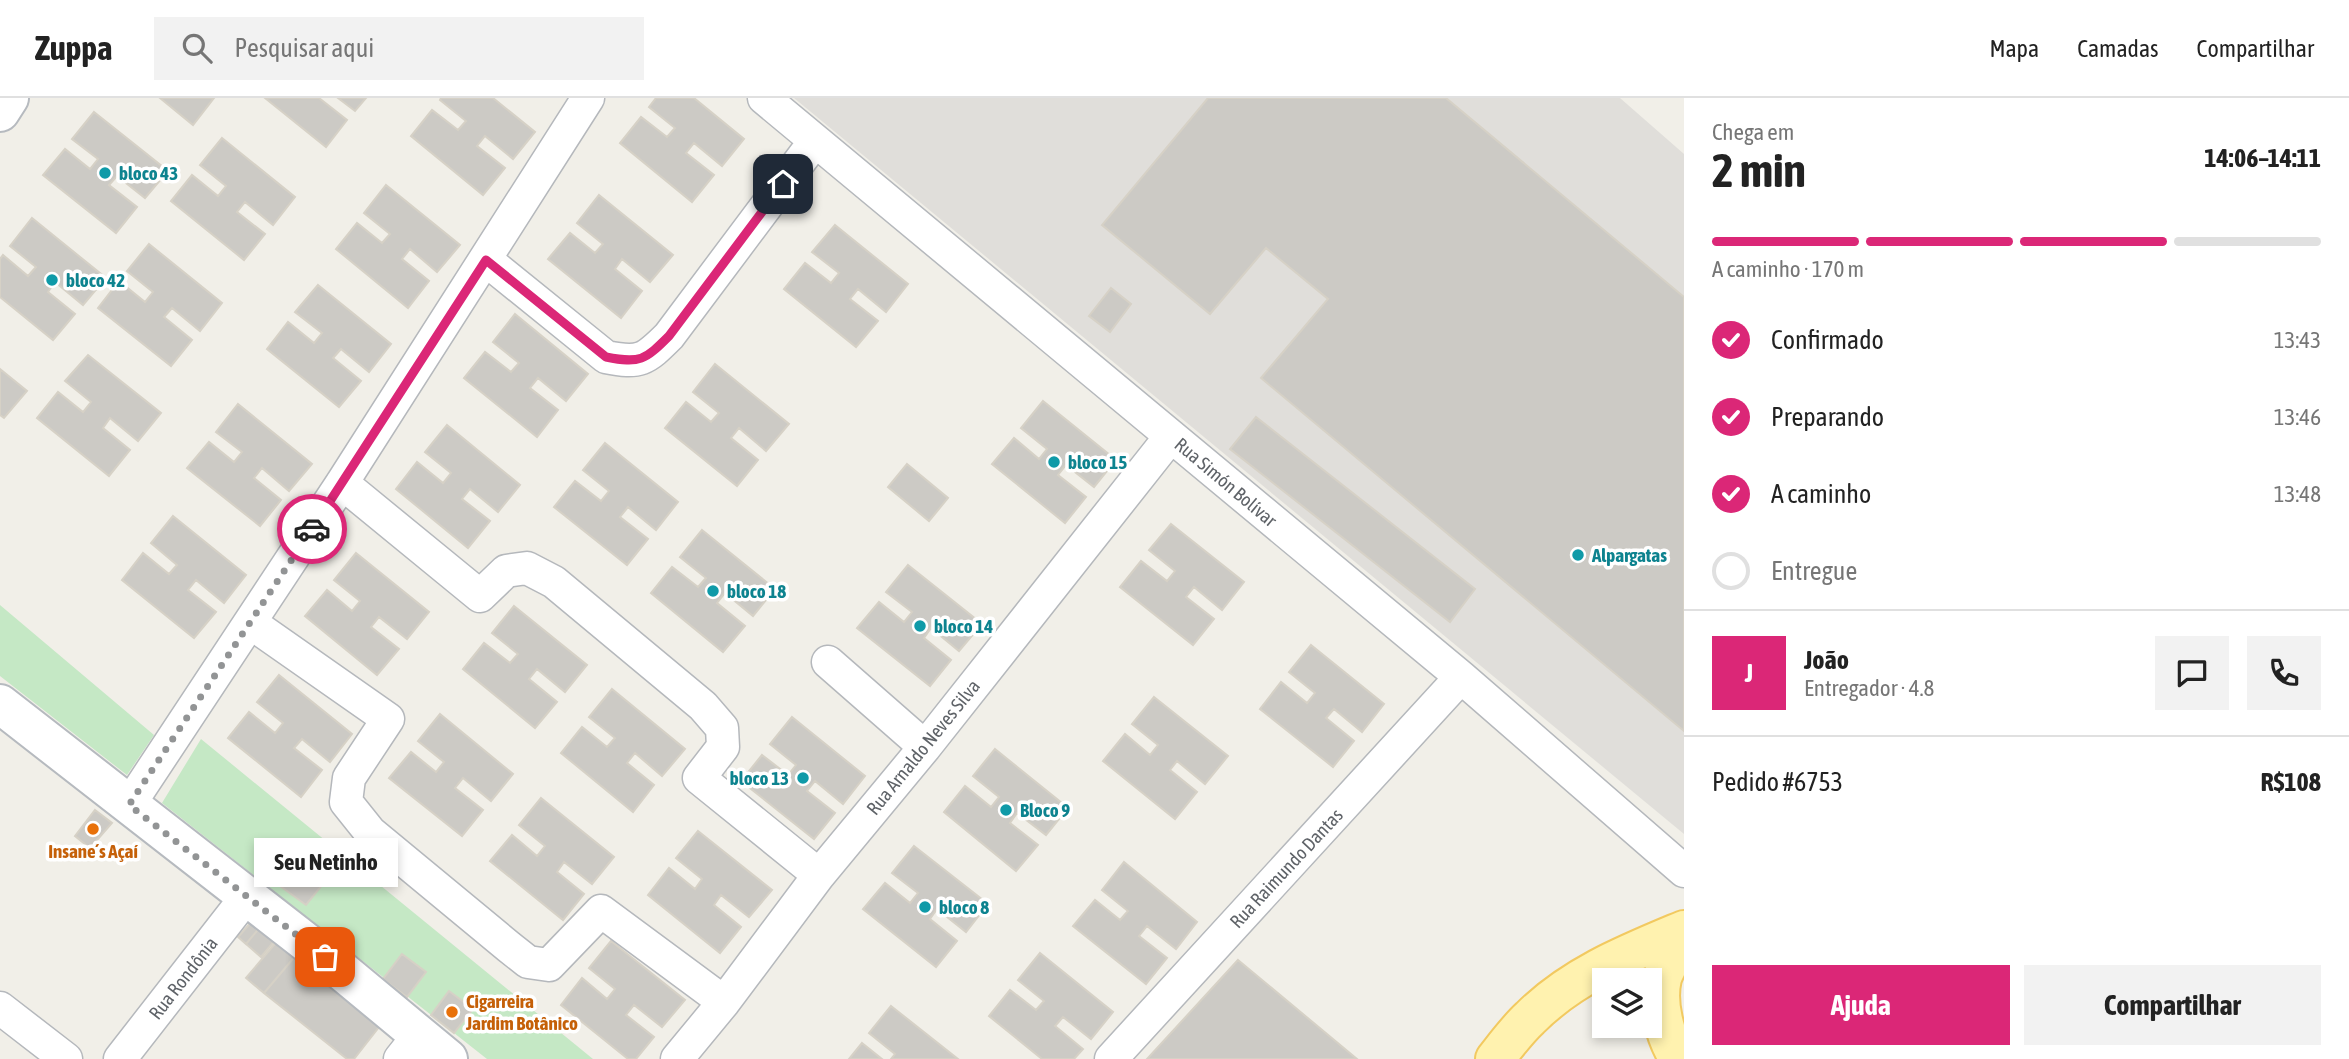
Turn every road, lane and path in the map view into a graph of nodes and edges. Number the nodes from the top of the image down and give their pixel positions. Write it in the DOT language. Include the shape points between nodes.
graph roads {
  1 [pos="9,98"];
  2 [pos="588,98"];
  3 [pos="764,98"];
  4 [pos="0,112"];
  5 [pos="815,141"];
  6 [pos="486,260"];
  7 [pos="1171,436"];
  8 [pos="342,483"];
  9 [pos="251,623"];
  10 [pos="828,662"];
  11 [pos="1461,677"];
  12 [pos="0,704"];
  13 [pos="925,747"];
  14 [pos="129,805"];
  15 [pos="1684,871"];
  16 [pos="819,875"];
  17 [pos="247,896"];
  18 [pos="1684,930"];
  19 [pos="1684,938"];
  20 [pos="723,1002"];
  21 [pos="0,1008"];
  22 [pos="410,1047"];
  23 [pos="66,1059"];
  24 [pos="120,1059"];
  25 [pos="448,1059"];
  26 [pos="677,1059"];
  27 [pos="1111,1059"];
  28 [pos="1495,1059"];
  29 [pos="1679,1059"];
  1 -- 4 [label="main road"];
  2 -- 6 [label="street"];
  3 -- 5 [label="street, Rua Simón Bolívar"];
  5 -- 6 [label="street" via="669,336 651,354 629,362 606,357"];
  5 -- 7 [label="street, Rua Simón Bolívar"];
  6 -- 8 [label="street"];
  7 -- 11 [label="street, Rua Simón Bolívar"];
  7 -- 13 [label="street, Rua Arnaldo Neves Silva"];
  8 -- 9 [label="street"];
  8 -- 16 [label="street" via="480,596 506,571 527,568 554,582 704,706 722,728 723,747 698,778"];
  9 -- 14 [label="street"];
  9 -- 20 [label="street" via="388,719 349,778 346,802 370,832 509,947 528,961 549,965 601,911"];
  10 -- 13 [label="street"];
  11 -- 15 [label="street, Rua Simón Bolívar"];
  11 -- 27 [label="street, Rua Raimundo Dantas"];
  12 -- 14 [label="main road"];
  13 -- 16 [label="street, Rua Arnaldo Neves Silva"];
  14 -- 17 [label="main road"];
  16 -- 20 [label="street, Rua Arnaldo Neves Silva"];
  17 -- 22 [label="main road" via="325,957"];
  17 -- 24 [label="street, Rua Rondônia"];
  18 -- 28 [label="main road" via="1607,962 1567,987 1530,1017"];
  19 -- 29 [label="main road" via="1662,977 1661,1007 1670,1044"];
  20 -- 26 [label="street, Rua Arnaldo Neves Silva"];
  21 -- 23 [label="street"];
  22 -- 25 [label="main road"];
}
